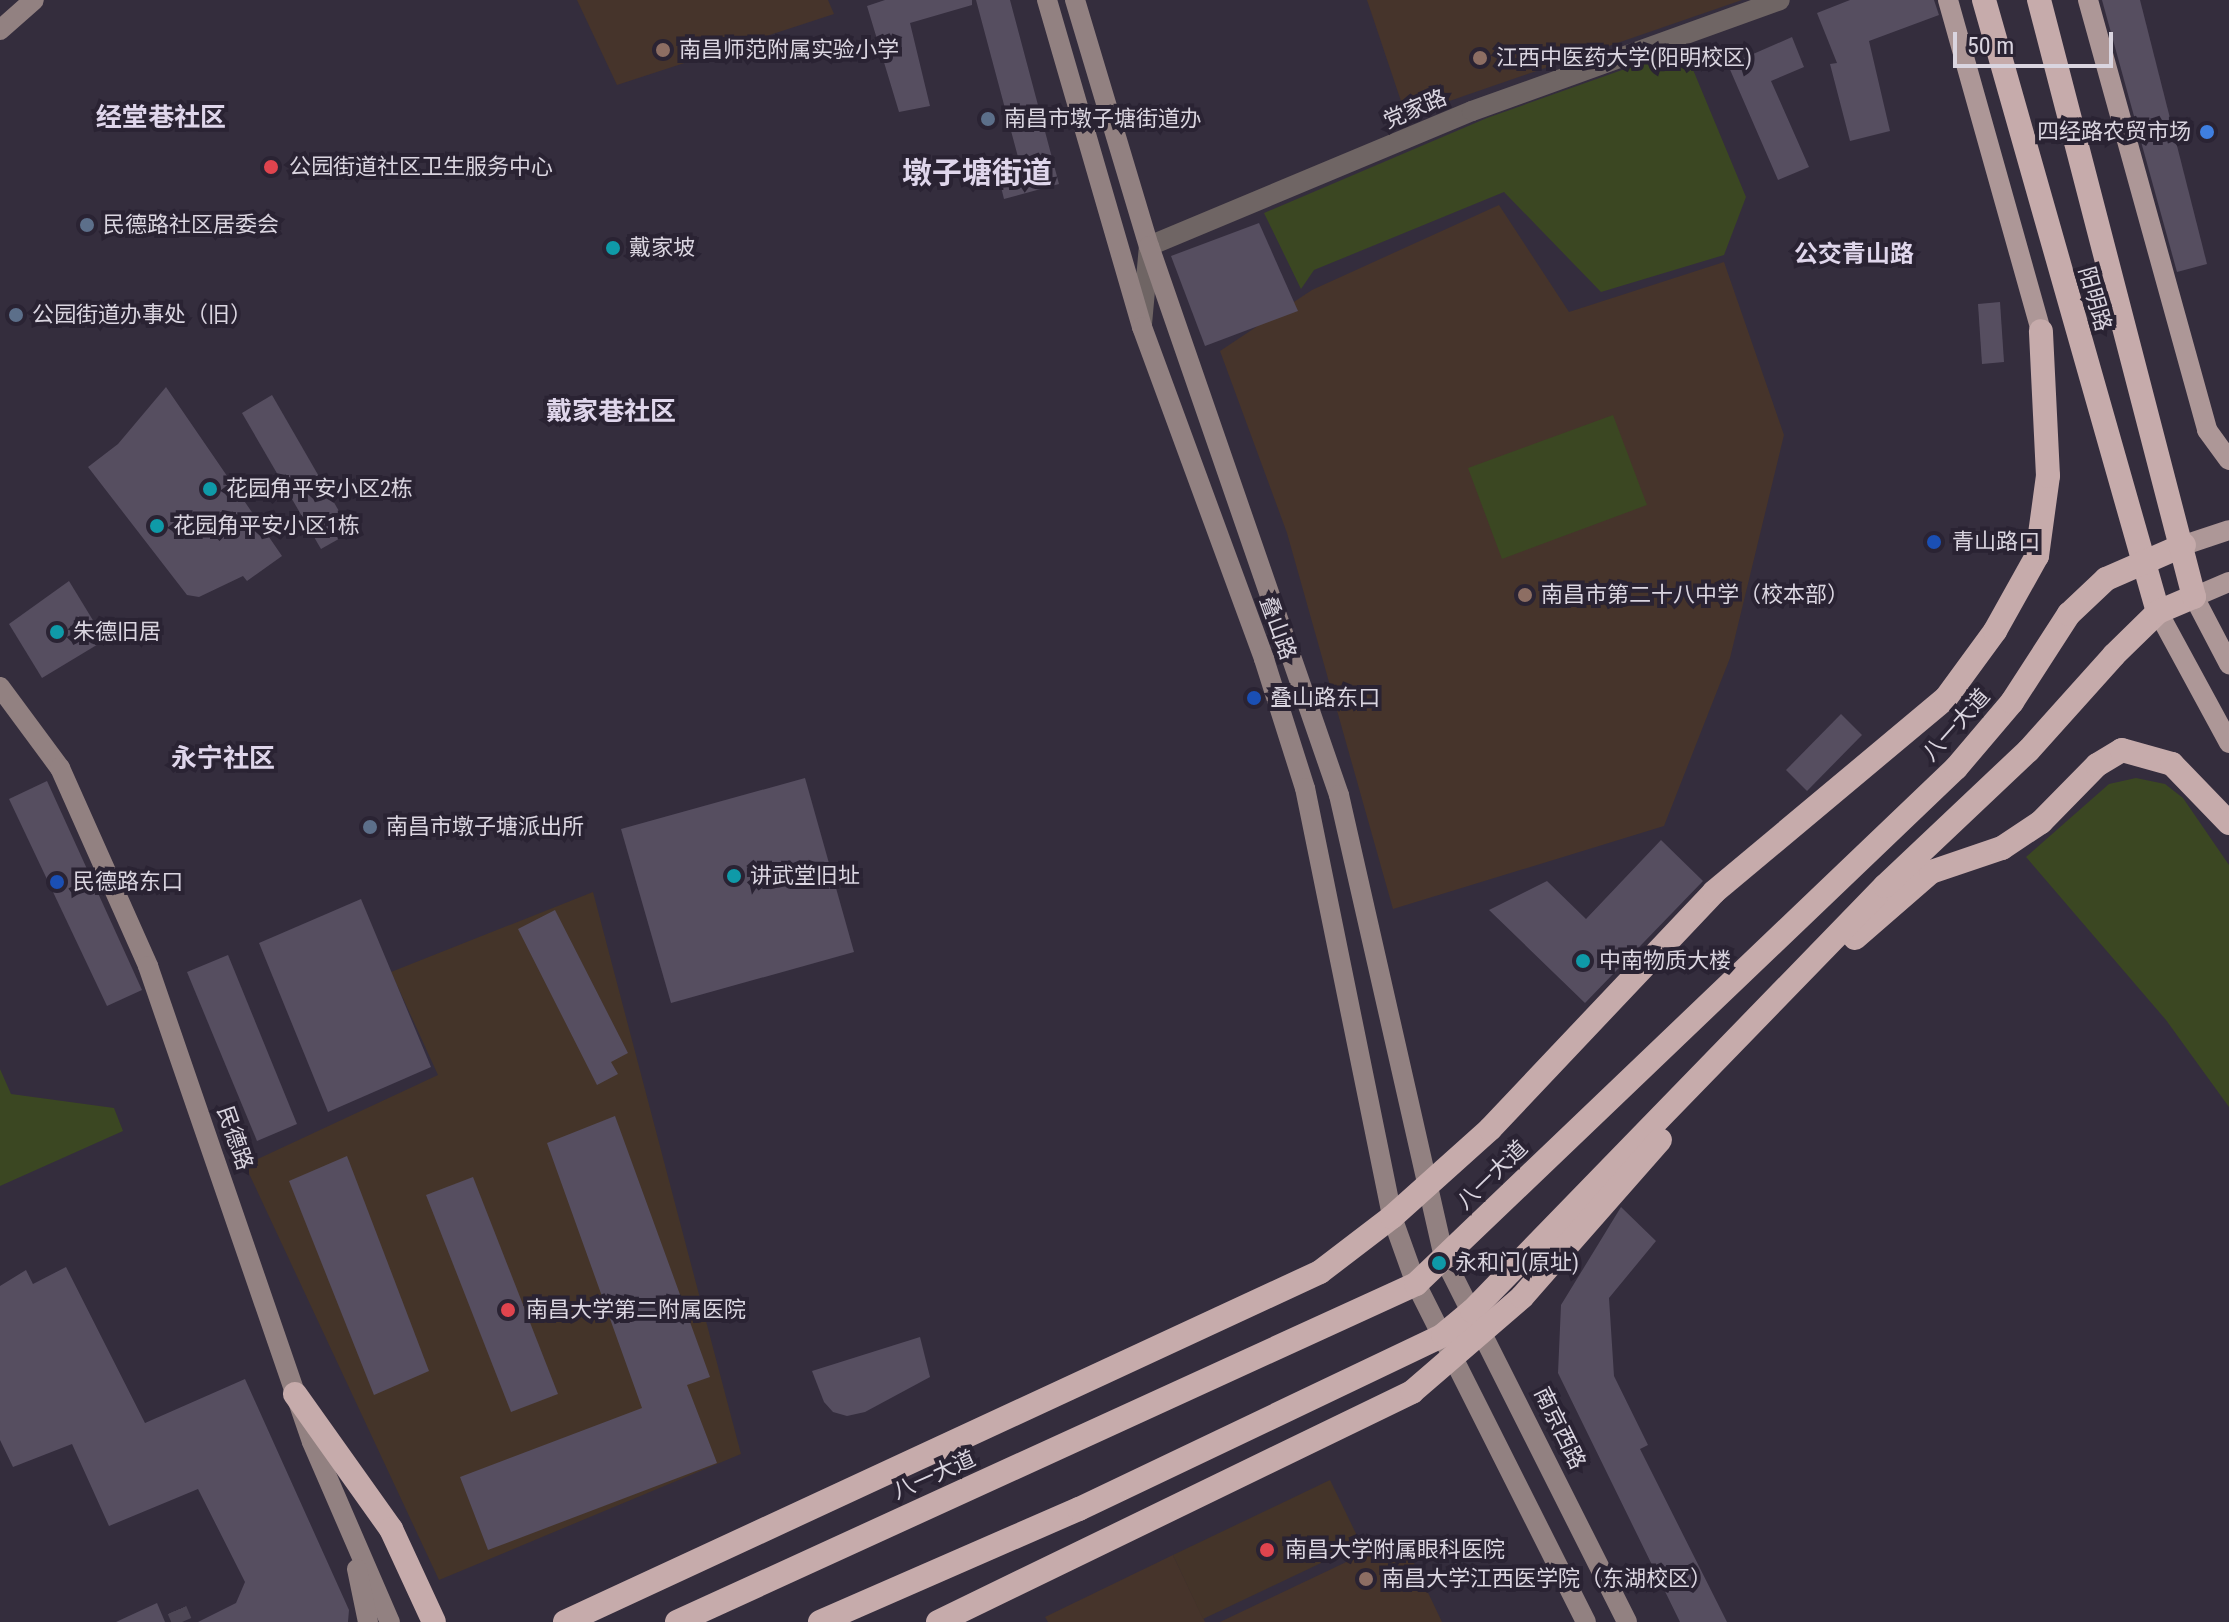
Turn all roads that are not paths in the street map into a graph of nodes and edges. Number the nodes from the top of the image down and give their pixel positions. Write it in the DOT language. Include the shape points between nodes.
graph roads {
  1 [pos="34,0"];
  2 [pos="1047,0"];
  3 [pos="1075,0"];
  4 [pos="1780,0"];
  5 [pos="1948,0"];
  6 [pos="1984,0"];
  7 [pos="2039,0"];
  8 [pos="2088,0"];
  9 [pos="0,30"];
  10 [pos="1149,246"];
  11 [pos="1142,327"];
  12 [pos="2041,331"];
  13 [pos="2229,460"];
  14 [pos="2229,530"];
  15 [pos="2184,545"];
  16 [pos="2142,562"];
  17 [pos="2229,582"];
  18 [pos="2194,597"];
  19 [pos="2158,612"];
  20 [pos="2229,664"];
  21 [pos="0,687"];
  22 [pos="2229,743"];
  23 [pos="2229,823"];
  24 [pos="1425,1188"];
  25 [pos="1392,1217"];
  26 [pos="1444,1258"];
  27 [pos="1416,1284"];
  28 [pos="1477,1321"];
  29 [pos="1448,1345"];
  30 [pos="295,1394"];
  31 [pos="346,1522"];
  32 [pos="368,1622"];
  33 [pos="390,1622"];
  34 [pos="434,1622"];
  35 [pos="565,1622"];
  36 [pos="677,1622"];
  37 [pos="820,1622"];
  38 [pos="938,1622"];
  39 [pos="1586,1622"];
  40 [pos="1627,1622"];
  1 -- 9 [label="main road"];
  2 -- 11 [label="main road, 叠山路"];
  3 -- 10 [label="main road, 叠山路"];
  4 -- 10 [label="street, 党家路" via="1472,111"];
  5 -- 12 [label="main road"];
  6 -- 16 [label="highway, 阳明路"];
  7 -- 15 [label="highway, 阳明路"];
  8 -- 13 [label="main road" via="2207,430"];
  10 -- 11 [label="street"];
  10 -- 24 [label="main road, 叠山路" via="1339,795"];
  11 -- 25 [label="main road, 叠山路" via="1264,659 1305,788"];
  12 -- 24 [label="highway" via="2048,476 2037,556 1995,631 1946,698 1714,892 1490,1129"];
  14 -- 15 [label="main road"];
  15 -- 16 [label="highway, 八一大道"];
  15 -- 18 [label="highway, 阳明路"];
  16 -- 19 [label="highway, 阳明路"];
  16 -- 26 [label="highway, 八一大道" via="2106,579 2069,614 2012,702 1956,768"];
  17 -- 18 [label="main road"];
  18 -- 19 [label="highway"];
  18 -- 20 [label="main road"];
  19 -- 22 [label="main road"];
  19 -- 28 [label="highway"];
  21 -- 30 [label="main road, 民德路" via="60,768 148,966"];
  23 -- 28 [label="highway" via="2172,764 2122,750 2097,765 2041,822 2002,848 1931,872 1747,1040 1522,1297"];
  24 -- 25 [label="highway"];
  24 -- 26 [label="main road, 叠山路"];
  25 -- 27 [label="main road, 叠山路"];
  25 -- 35 [label="highway" via="1320,1272"];
  26 -- 27 [label="highway, 八一大道"];
  26 -- 28 [label="main road, 南京西路"];
  27 -- 29 [label="main road"];
  27 -- 36 [label="highway, 八一大道"];
  28 -- 29 [label="highway"];
  28 -- 40 [label="main road, 南京西路"];
  29 -- 37 [label="highway"];
  29 -- 38 [label="highway" via="1412,1392"];
  29 -- 39 [label="main road"];
  30 -- 31 [label="main road, 民德路"];
  30 -- 34 [label="highway" via="391,1529"];
  31 -- 32 [label="main road"];
  31 -- 33 [label="main road, 民德路"];
}
